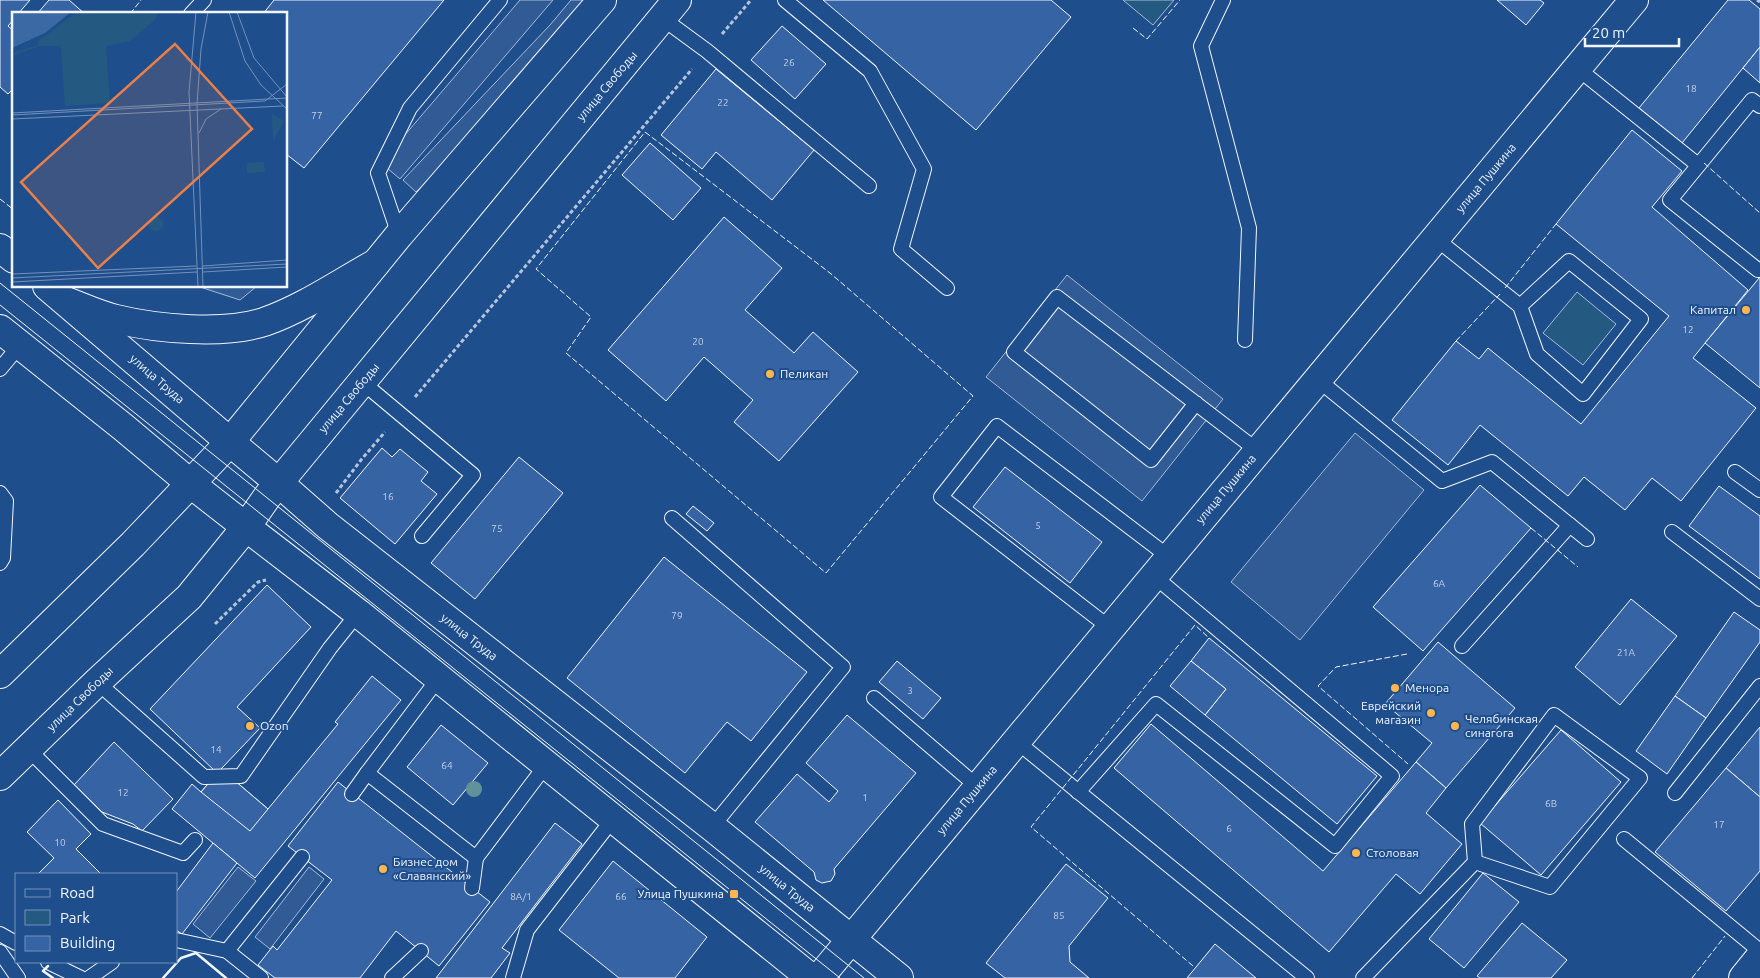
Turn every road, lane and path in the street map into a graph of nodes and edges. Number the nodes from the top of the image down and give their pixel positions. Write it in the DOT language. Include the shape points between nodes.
graph roads {
  1 [pos="204,0"];
  2 [pos="500,0"];
  3 [pos="602,0"];
  4 [pos="751,0"];
  5 [pos="785,0"];
  6 [pos="1223,0"];
  7 [pos="1634,0"];
  8 [pos="670,9"];
  9 [pos="193,12"];
  10 [pos="707,51"];
  11 [pos="1577,68"];
  12 [pos="1760,106"];
  13 [pos="1698,165"];
  14 [pos="869,186"];
  15 [pos="399,235"];
  16 [pos="1435,238"];
  17 [pos="0,248"];
  18 [pos="12,257"];
  19 [pos="378,262"];
  20 [pos="1758,270"];
  21 [pos="946,288"];
  22 [pos="56,294"];
  23 [pos="1520,306"];
  24 [pos="10,337"];
  25 [pos="1245,340"];
  26 [pos="0,369"];
  27 [pos="1318,379"];
  28 [pos="362,382"];
  29 [pos="1196,403"];
  30 [pos="401,414"];
  31 [pos="230,442"];
  32 [pos="1258,451"];
  33 [pos="1735,472"];
  34 [pos="279,483"];
  35 [pos="191,484"];
  36 [pos="1760,490"];
  37 [pos="0,493"];
  38 [pos="333,497"];
  39 [pos="672,518"];
  40 [pos="1570,525"];
  41 [pos="246,527"];
  42 [pos="1672,532"];
  43 [pos="422,536"];
  44 [pos="1587,539"];
  45 [pos="0,563"];
  46 [pos="1161,567"];
  47 [pos="270,580"];
  48 [pos="1760,599"];
  49 [pos="358,614"];
  50 [pos="215,624"];
  51 [pos="1110,628"];
  52 [pos="1462,646"];
  53 [pos="0,674"];
  54 [pos="438,679"];
  55 [pos="97,682"];
  56 [pos="1760,686"];
  57 [pos="874,698"];
  58 [pos="1016,741"];
  59 [pos="28,749"];
  60 [pos="546,765"];
  61 [pos="367,773"];
  62 [pos="0,776"];
  63 [pos="978,786"];
  64 [pos="1078,792"];
  65 [pos="1675,793"];
  66 [pos="352,794"];
  67 [pos="613,820"];
  68 [pos="712,827"];
  69 [pos="1624,839"];
  70 [pos="195,840"];
  71 [pos="302,857"];
  72 [pos="476,858"];
  73 [pos="1475,862"];
  74 [pos="472,888"];
  75 [pos="0,934"];
  76 [pos="851,939"];
  77 [pos="178,940"];
  78 [pos="15,942"];
  79 [pos="227,951"];
  80 [pos="421,951"];
  81 [pos="1760,951"];
  82 [pos="0,952"];
  83 [pos="1760,957"];
  84 [pos="50,963"];
  85 [pos="111,963"];
  86 [pos="18,978"];
  87 [pos="82,978"];
  88 [pos="89,978"];
  89 [pos="260,978"];
  90 [pos="392,978"];
  91 [pos="513,978"];
  92 [pos="811,978"];
  93 [pos="819,978"];
  94 [pos="899,978"];
  95 [pos="1307,978"];
  96 [pos="1363,978"];
  97 [pos="1743,978"];
  1 -- 9 [label="lane"];
  2 -- 15 [label="lane" via="410,108 378,172"];
  3 -- 15 [label="main road"];
  4 -- 10 [label="path"];
  5 -- 21 [label="lane" via="870,71 924,169 901,248"];
  6 -- 25 [label="lane" via="1201,46 1249,228"];
  7 -- 11 [label="main road, улица Пушкина"];
  8 -- 10 [label="lane"];
  8 -- 28 [label="main road, улица Свободы"];
  10 -- 14 [label="lane"];
  10 -- 30 [label="path"];
  11 -- 13 [label="lane"];
  11 -- 16 [label="main road, улица Пушкина"];
  12 -- 13 [label="lane" via="1752,100"];
  13 -- 20 [label="lane" via="1670,200"];
  15 -- 19 [label="main road"];
  16 -- 23 [label="lane"];
  16 -- 27 [label="main road, улица Пушкина"];
  17 -- 18 [label="main road"];
  19 -- 22 [label="main road" via="304,304 264,322 235,328 156,327 114,319"];
  19 -- 31 [label="main road"];
  22 -- 31 [label="main road, улица Труда"];
  23 -- 23 [label="lane" via="1569,261 1641,319 1583,394 1537,354"];
  24 -- 26 [label="lane"];
  24 -- 35 [label="main road"];
  27 -- 32 [label="main road, улица Пушкина"];
  27 -- 40 [label="lane" via="1442,481 1492,462"];
  28 -- 30 [label="lane"];
  28 -- 34 [label="main road, улица Свободы"];
  29 -- 29 [label="lane" via="1057,297 1014,352 1152,460"];
  29 -- 32 [label="lane"];
  30 -- 38 [label="path"];
  30 -- 43 [label="lane" via="472,475"];
  31 -- 34 [label="main road, улица Труда"];
  31 -- 35 [label="main road"];
  32 -- 46 [label="main road, улица Пушкина"];
  33 -- 36 [label="lane"];
  34 -- 41 [label="main road, улица Свободы"];
  34 -- 68 [label="main road, улица Труда" via="328,526"];
  35 -- 41 [label="main road"];
  35 -- 53 [label="main road"];
  37 -- 45 [label="lane" via="6,501 3,558"];
  39 -- 68 [label="lane" via="843,667"];
  40 -- 44 [label="lane"];
  40 -- 52 [label="lane"];
  41 -- 49 [label="main road"];
  41 -- 55 [label="main road, улица Свободы" via="189,597"];
  42 -- 48 [label="lane"];
  46 -- 51 [label="main road, улица Пушкина"];
  46 -- 51 [label="lane" via="997,426 941,497"];
  46 -- 64 [label="lane" via="1392,776 1335,846 1156,704"];
  47 -- 50 [label="path" via="258,582"];
  49 -- 54 [label="main road"];
  49 -- 55 [label="lane" via="330,648 241,776 204,777"];
  51 -- 58 [label="main road, улица Пушкина"];
  54 -- 60 [label="main road"];
  54 -- 61 [label="lane"];
  55 -- 59 [label="main road, улица Свободы"];
  56 -- 65 [label="lane"];
  57 -- 63 [label="lane"];
  58 -- 63 [label="main road, улица Пушкина"];
  58 -- 64 [label="lane"];
  59 -- 62 [label="main road, улица Свободы"];
  59 -- 70 [label="lane" via="103,824 183,853"];
  60 -- 67 [label="main road"];
  60 -- 72 [label="lane"];
  61 -- 66 [label="lane"];
  61 -- 72 [label="lane"];
  63 -- 76 [label="main road, улица Пушкина"];
  64 -- 95 [label="lane"];
  67 -- 91 [label="lane" via="528,930"];
  67 -- 92 [label="main road"];
  68 -- 76 [label="main road, улица Труда"];
  69 -- 81 [label="lane"];
  71 -- 79 [label="lane"];
  72 -- 74 [label="lane"];
  73 -- 73 [label="lane" via="1550,887 1640,778 1554,715 1472,824"];
  73 -- 96 [label="lane"];
  75 -- 78 [label="lane"];
  76 -- 93 [label="main road, улица Пушкина"];
  76 -- 94 [label="main road, улица Труда"];
  77 -- 79 [label="lane"];
  79 -- 89 [label="lane"];
  80 -- 90 [label="lane"];
  82 -- 86 [label="lane"];
  83 -- 97 [label="main road"];
  84 -- 87 [label="lane"];
  85 -- 88 [label="lane"];
}
